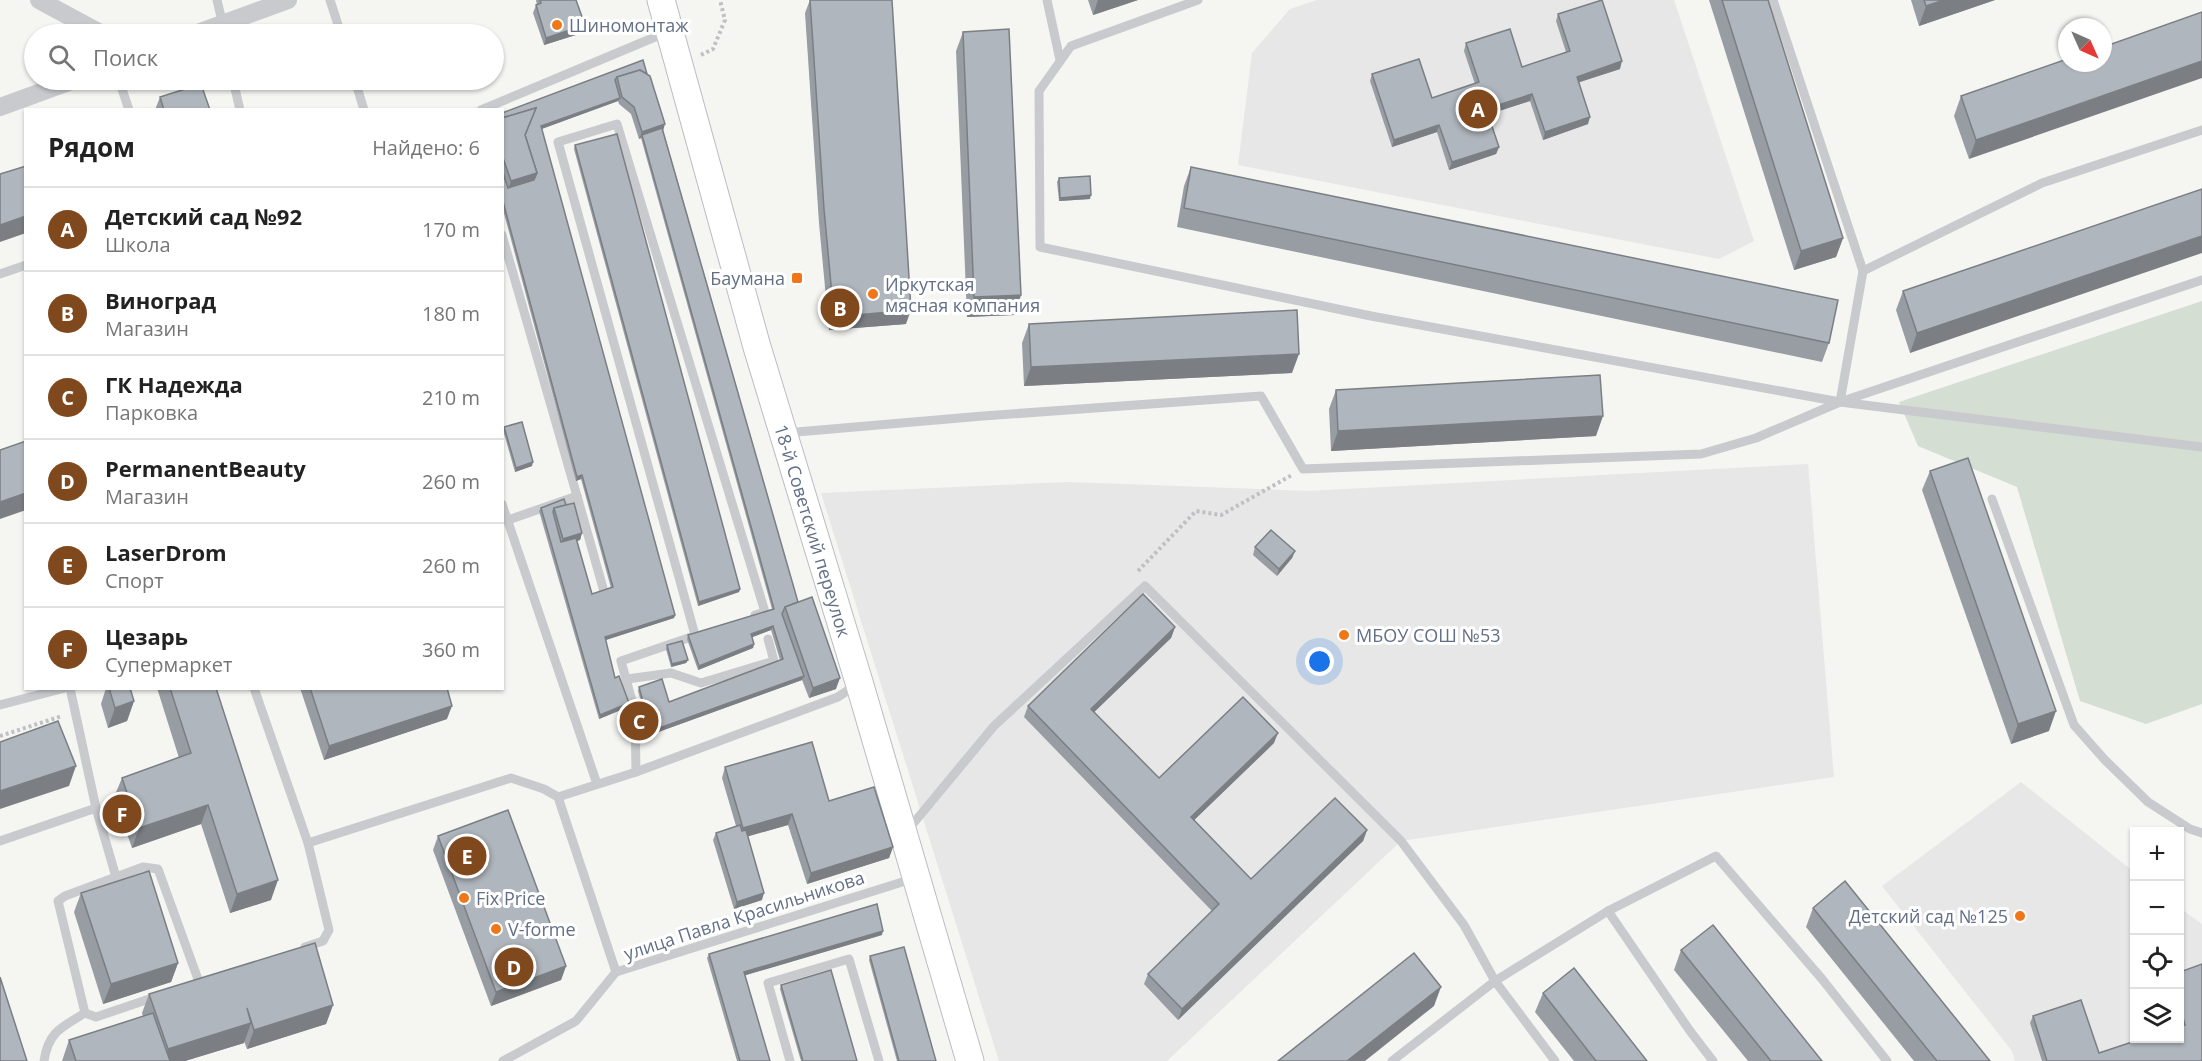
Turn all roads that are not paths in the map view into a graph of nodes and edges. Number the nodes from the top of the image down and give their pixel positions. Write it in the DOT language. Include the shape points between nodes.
graph roads {
  1 [pos="39,0"];
  2 [pos="217,0"];
  3 [pos="288,0"];
  4 [pos="330,0"];
  5 [pos="661,0"];
  6 [pos="1047,0"];
  7 [pos="1198,0"];
  8 [pos="1773,0"];
  9 [pos="83,24"];
  10 [pos="223,24"];
  11 [pos="235,24"];
  12 [pos="337,24"];
  13 [pos="669,31"];
  14 [pos="1060,60"];
  15 [pos="47,90"];
  16 [pos="122,90"];
  17 [pos="235,90"];
  18 [pos="358,90"];
  19 [pos="0,107"];
  20 [pos="128,108"];
  21 [pos="240,108"];
  22 [pos="363,108"];
  23 [pos="486,108"];
  24 [pos="2202,130"];
  25 [pos="504,242"];
  26 [pos="24,266"];
  27 [pos="1863,271"];
  28 [pos="0,274"];
  29 [pos="2202,280"];
  30 [pos="1840,402"];
  31 [pos="783,433"];
  32 [pos="2202,447"];
  33 [pos="577,496"];
  34 [pos="1992,500"];
  35 [pos="504,509"];
  36 [pos="508,520"];
  37 [pos="605,595"];
  38 [pos="745,618"];
  39 [pos="705,632"];
  40 [pos="695,635"];
  41 [pos="768,639"];
  42 [pos="627,679"];
  43 [pos="859,682"];
  44 [pos="56,690"];
  45 [pos="70,690"];
  46 [pos="255,690"];
  47 [pos="0,705"];
  48 [pos="636,772"];
  49 [pos="597,784"];
  50 [pos="558,797"];
  51 [pos="96,808"];
  52 [pos="2202,833"];
  53 [pos="904,835"];
  54 [pos="0,841"];
  55 [pos="308,843"];
  56 [pos="116,877"];
  57 [pos="917,877"];
  58 [pos="1608,911"];
  59 [pos="300,948"];
  60 [pos="616,972"];
  61 [pos="210,979"];
  62 [pos="1495,981"];
  63 [pos="199,982"];
  64 [pos="189,986"];
  65 [pos="168,993"];
  66 [pos="85,1013"];
  67 [pos="44,1061"];
  68 [pos="503,1061"];
  69 [pos="790,1061"];
  70 [pos="879,1061"];
  71 [pos="970,1061"];
  72 [pos="1392,1061"];
  73 [pos="1555,1061"];
  74 [pos="1713,1061"];
  75 [pos="1887,1061"];
  1 -- 9 [label="street"];
  2 -- 10 [label="lane"];
  3 -- 11 [label="street"];
  4 -- 12 [label="lane"];
  5 -- 13 [label="street, 18-й Советский переулок"];
  6 -- 14 [label="lane"];
  7 -- 14 [label="lane" via="1071,46"];
  8 -- 27 [label="lane"];
  13 -- 23 [label="lane"];
  13 -- 31 [label="street, 18-й Советский переулок"];
  14 -- 30 [label="lane" via="1039,91 1040,247 1371,316"];
  15 -- 19 [label="street"];
  16 -- 20 [label="lane"];
  17 -- 21 [label="lane"];
  18 -- 22 [label="lane"];
  24 -- 27 [label="lane" via="2042,183"];
  25 -- 33 [label="lane"];
  26 -- 28 [label="lane"];
  27 -- 30 [label="lane"];
  29 -- 30 [label="lane"];
  30 -- 31 [label="lane" via="1756,438 1701,454 1303,469 1261,396"];
  30 -- 32 [label="lane"];
  31 -- 43 [label="street, 18-й Советский переулок"];
  33 -- 36 [label="lane"];
  33 -- 37 [label="lane"];
  34 -- 52 [label="lane" via="2074,725 2148,802"];
  35 -- 36 [label="lane"];
  36 -- 49 [label="lane"];
  38 -- 40 [label="lane" via="765,612 617,124 558,142"];
  39 -- 40 [label="lane"];
  40 -- 42 [label="lane" via="621,661"];
  41 -- 42 [label="lane" via="774,661 701,683 671,673"];
  42 -- 48 [label="lane" via="635,712"];
  43 -- 48 [label="lane" via="838,697"];
  43 -- 53 [label="street, 18-й Советский переулок"];
  44 -- 47 [label="lane"];
  45 -- 51 [label="lane"];
  46 -- 55 [label="lane"];
  48 -- 49 [label="lane"];
  49 -- 50 [label="lane"];
  50 -- 55 [label="lane" via="511,778"];
  50 -- 60 [label="lane"];
  51 -- 54 [label="lane"];
  51 -- 56 [label="lane"];
  53 -- 57 [label="street, 18-й Советский переулок"];
  53 -- 62 [label="lane" via="994,726 1145,586 1401,841 1464,925"];
  55 -- 59 [label="lane" via="329,930 323,941"];
  56 -- 63 [label="lane" via="143,867 158,869"];
  56 -- 66 [label="lane" via="58,901"];
  57 -- 60 [label="lane, улица Павла Красильникова"];
  57 -- 71 [label="street, 18-й Советский переулок"];
  58 -- 62 [label="lane"];
  58 -- 74 [label="lane"];
  58 -- 75 [label="lane" via="1716,856"];
  60 -- 68 [label="lane, улица Павла Красильникова" via="576,1021"];
  61 -- 63 [label="lane"];
  62 -- 72 [label="lane"];
  62 -- 73 [label="lane"];
  63 -- 64 [label="lane"];
  65 -- 66 [label="lane" via="96,1017"];
  66 -- 67 [label="lane" via="51,1036"];
  69 -- 70 [label="lane" via="768,983 849,959"];
}
